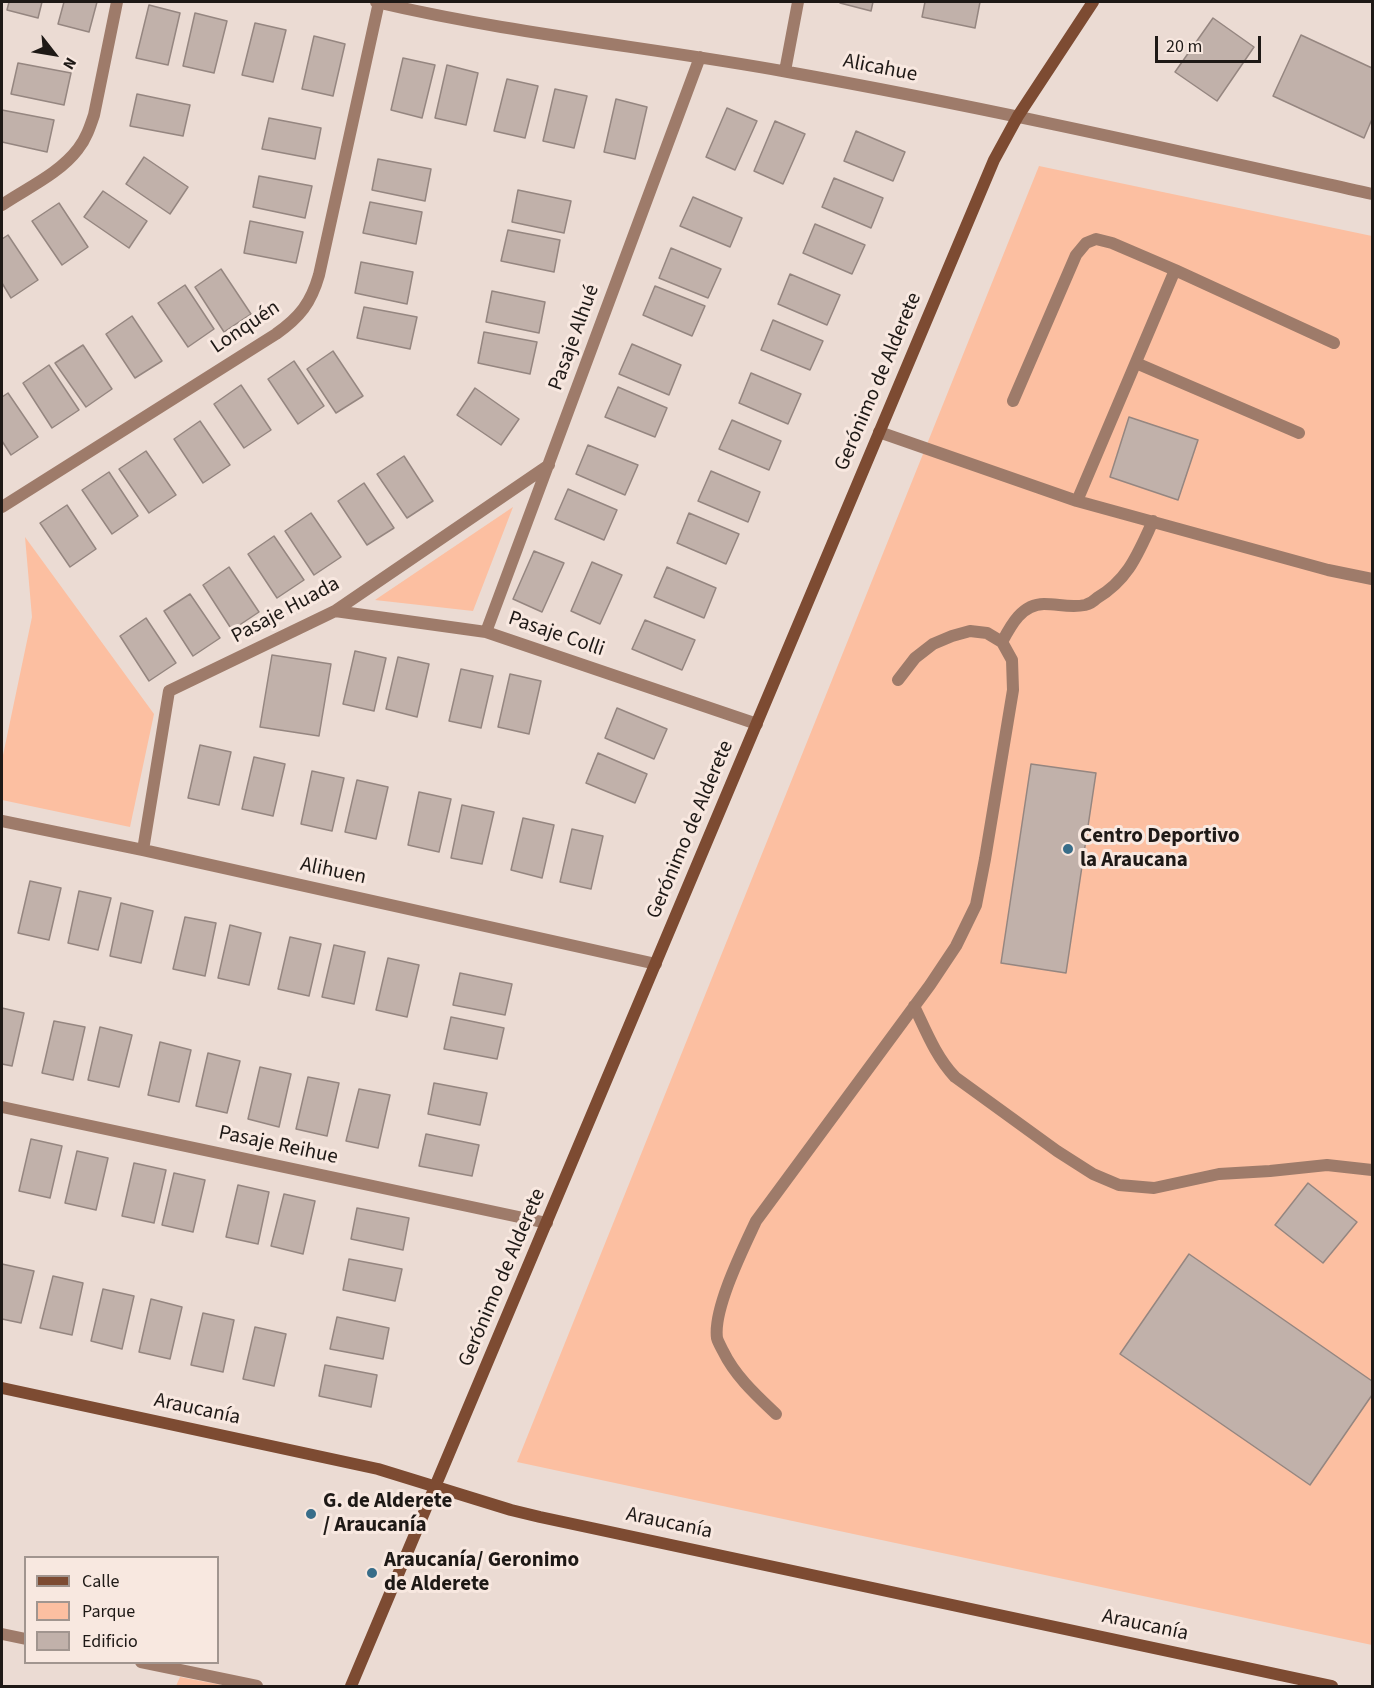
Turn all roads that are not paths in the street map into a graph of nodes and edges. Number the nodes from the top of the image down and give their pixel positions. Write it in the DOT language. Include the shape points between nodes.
graph roads {
  1 [pos="117,2"];
  2 [pos="377,2"];
  3 [pos="798,2"];
  4 [pos="1093,2"];
  5 [pos="700,57"];
  6 [pos="785,71"];
  7 [pos="1018,116"];
  8 [pos="1372,194"];
  9 [pos="2,205"];
  10 [pos="1175,270"];
  11 [pos="1334,343"];
  12 [pos="1136,363"];
  13 [pos="1013,401"];
  14 [pos="879,432"];
  15 [pos="1299,433"];
  16 [pos="549,465"];
  17 [pos="1077,501"];
  18 [pos="2,507"];
  19 [pos="1153,521"];
  20 [pos="1372,579"];
  21 [pos="335,611"];
  22 [pos="486,632"];
  23 [pos="1002,642"];
  24 [pos="898,680"];
  25 [pos="757,723"];
  26 [pos="2,821"];
  27 [pos="144,850"];
  28 [pos="656,964"];
  29 [pos="914,1006"];
  30 [pos="2,1107"];
  31 [pos="1372,1170"];
  32 [pos="547,1223"];
  33 [pos="2,1388"];
  34 [pos="776,1414"];
  35 [pos="436,1487"];
  36 [pos="2,1634"];
  37 [pos="24,1639"];
  38 [pos="151,1664"];
  39 [pos="257,1686"];
  40 [pos="351,1686"];
  41 [pos="1332,1686"];
  1 -- 9 [label="street" via="94,115 79,148 68,161"];
  2 -- 5 [label="street, Alicahue"];
  2 -- 18 [label="street, Lonquén" via="319,274 306,307 276,334"];
  3 -- 6 [label="street"];
  4 -- 7 [label="street, Gerónimo de Alderete"];
  5 -- 6 [label="street, Alicahue"];
  5 -- 16 [label="street, Pasaje Alhué"];
  6 -- 7 [label="street, Alicahue"];
  7 -- 8 [label="street, Alicahue"];
  7 -- 14 [label="street, Gerónimo de Alderete" via="994,160"];
  10 -- 11 [label="street"];
  10 -- 12 [label="street"];
  10 -- 13 [label="street" via="1112,243 1096,239 1086,243 1076,255"];
  12 -- 15 [label="street"];
  12 -- 17 [label="street"];
  14 -- 17 [label="street"];
  14 -- 25 [label="street, Gerónimo de Alderete"];
  16 -- 21 [label="street, Pasaje Huada"];
  16 -- 22 [label="street, Pasaje Alhué"];
  17 -- 19 [label="street"];
  19 -- 20 [label="street"];
  19 -- 23 [label="street" via="1130,569 1109,591 1087,605 1030,606 1009,628"];
  21 -- 22 [label="street, Pasaje Colli"];
  21 -- 27 [label="street, Pasaje Huada" via="169,692"];
  22 -- 25 [label="street, Pasaje Colli"];
  23 -- 24 [label="street" via="987,633 970,631 952,636 915,658"];
  23 -- 29 [label="street" via="1012,660 1013,690 976,905 956,946"];
  25 -- 28 [label="street, Gerónimo de Alderete"];
  26 -- 27 [label="street, Alihuen"];
  27 -- 28 [label="street, Alihuen"];
  28 -- 32 [label="street, Gerónimo de Alderete"];
  29 -- 31 [label="street" via="937,1053 955,1077 1057,1151 1119,1185 1154,1188 1219,1174 1327,1166"];
  29 -- 34 [label="street" via="756,1221 719,1311 717,1339 729,1363"];
  30 -- 32 [label="street, Pasaje Reihue"];
  32 -- 35 [label="street, Gerónimo de Alderete"];
  33 -- 35 [label="street, Araucanía" via="378,1469"];
  35 -- 40 [label="street, Gerónimo de Alderete"];
  35 -- 41 [label="street, Araucanía" via="540,1517"];
  36 -- 37 [label="street"];
  38 -- 39 [label="street"];
}
